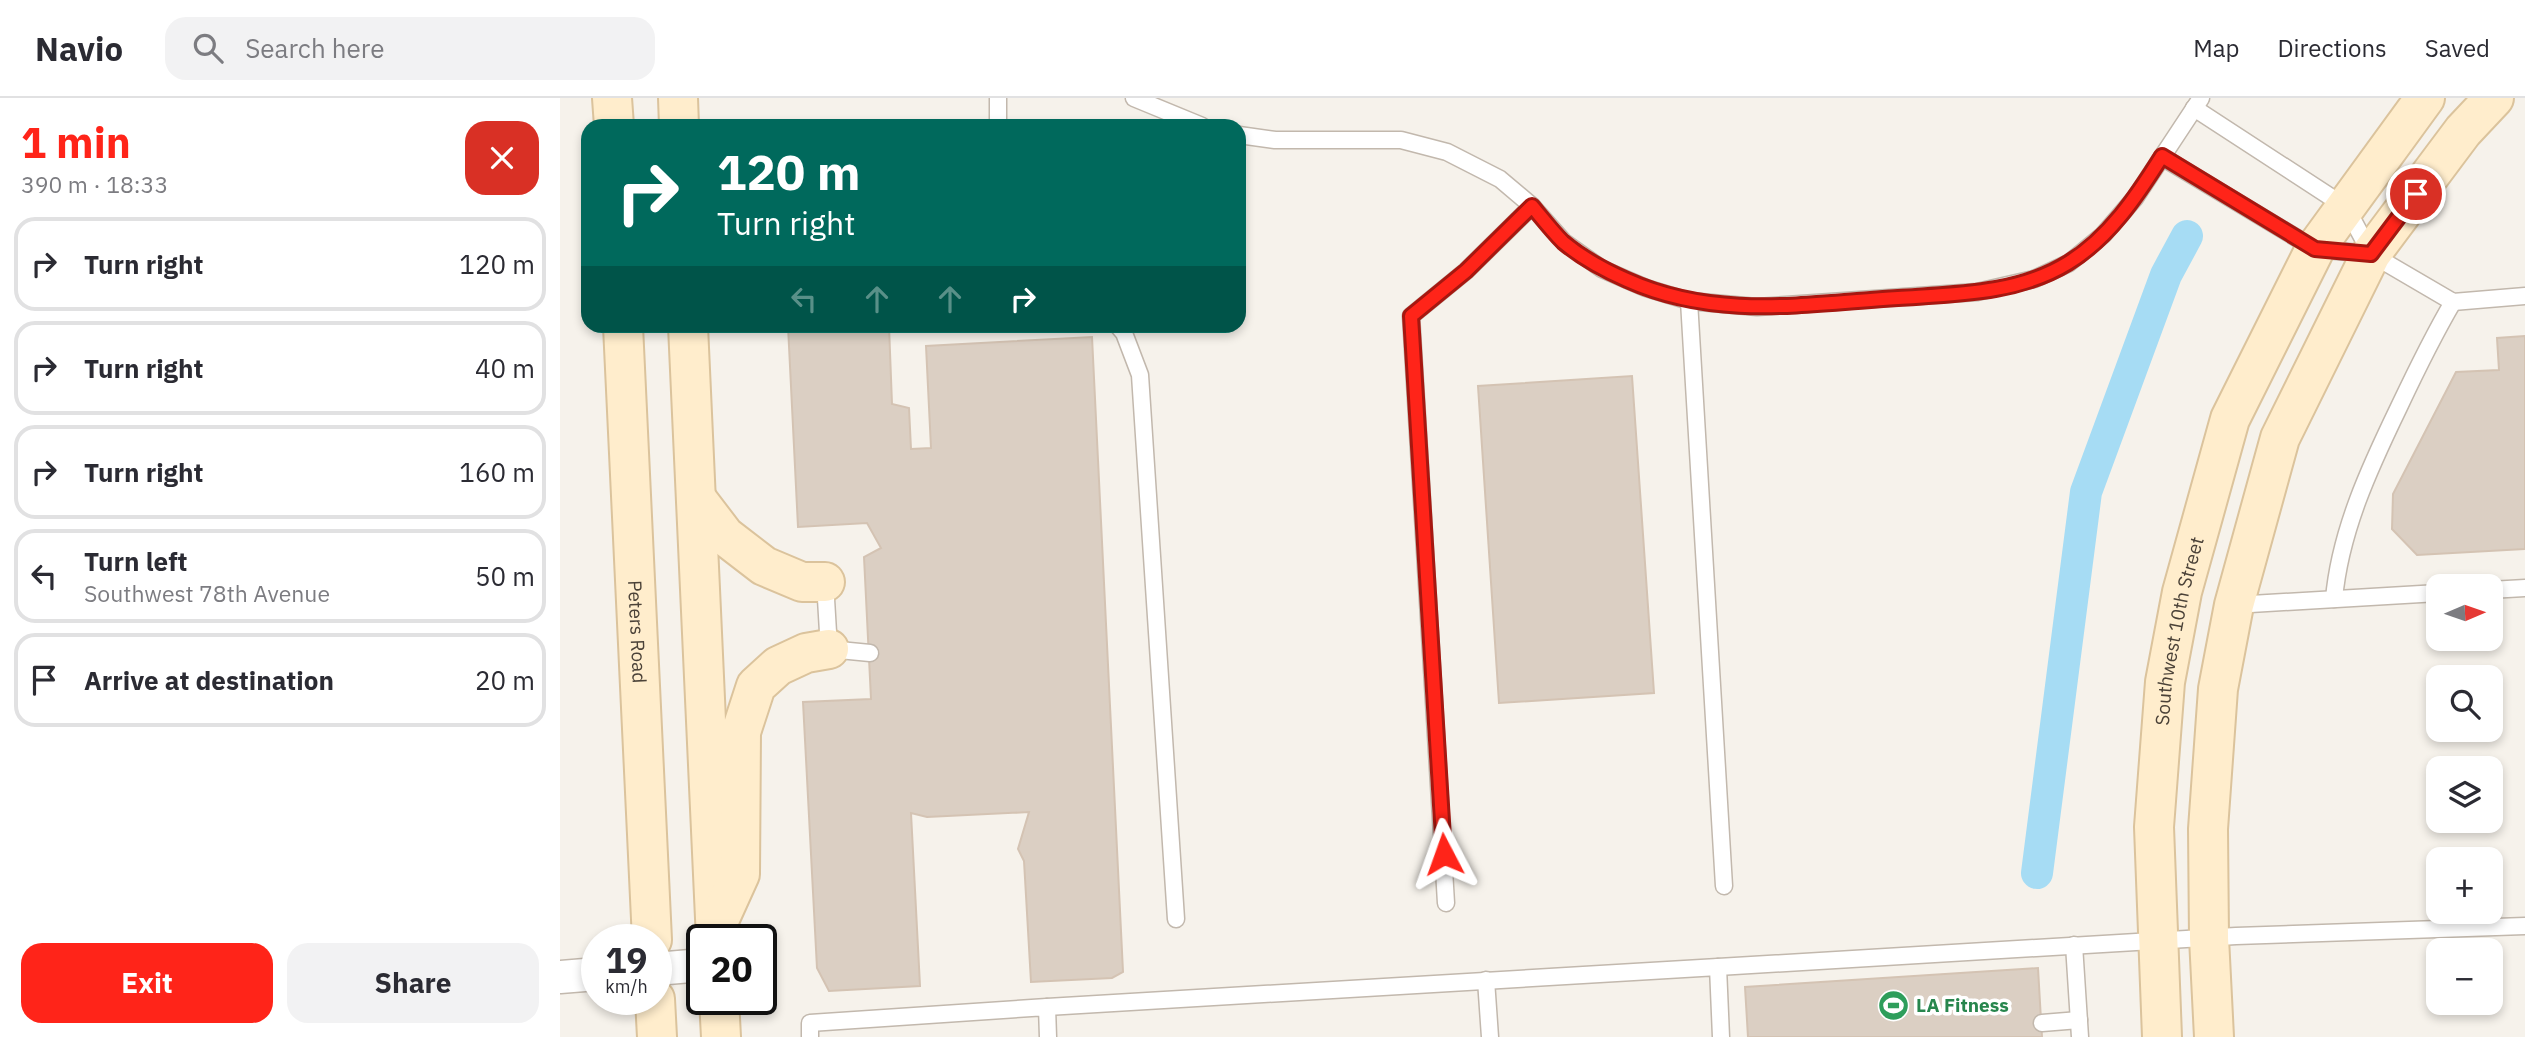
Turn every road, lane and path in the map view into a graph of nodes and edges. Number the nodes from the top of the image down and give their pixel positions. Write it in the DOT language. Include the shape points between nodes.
graph roads {
  1 [pos="612,98"];
  2 [pos="678,98"];
  3 [pos="998,98"];
  4 [pos="1133,98"];
  5 [pos="2425,98"];
  6 [pos="2494,98"];
  7 [pos="2198,103"];
  8 [pos="614,119"];
  9 [pos="679,119"];
  10 [pos="998,119"];
  11 [pos="1185,119"];
  12 [pos="1246,136"];
  13 [pos="2162,156"];
  14 [pos="1532,206"];
  15 [pos="2346,207"];
  16 [pos="2315,249"];
  17 [pos="2371,254"];
  18 [pos="2525,296"];
  19 [pos="1689,301"];
  20 [pos="2454,302"];
  21 [pos="623,333"];
  22 [pos="688,333"];
  23 [pos="1124,333"];
  24 [pos="696,498"];
  25 [pos="825,582"];
  26 [pos="2525,588"];
  27 [pos="2503,589"];
  28 [pos="2426,594"];
  29 [pos="2334,599"];
  30 [pos="2234,605"];
  31 [pos="829,649"];
  32 [pos="870,653"];
  33 [pos="1724,886"];
  34 [pos="1447,903"];
  35 [pos="1176,919"];
  36 [pos="651,924"];
  37 [pos="716,924"];
  38 [pos="720,924"];
  39 [pos="2525,926"];
  40 [pos="2209,938"];
  41 [pos="2158,940"];
  42 [pos="2074,945"];
  43 [pos="1718,967"];
  44 [pos="581,975"];
  45 [pos="560,977"];
  46 [pos="1486,980"];
  47 [pos="1047,1007"];
  48 [pos="656,1015"];
  49 [pos="720,1015"];
  50 [pos="2042,1023"];
  51 [pos="2079,1029"];
  52 [pos="657,1037"];
  53 [pos="721,1037"];
  54 [pos="810,1037"];
  55 [pos="1048,1037"];
  56 [pos="1490,1037"];
  57 [pos="1721,1037"];
  58 [pos="2162,1037"];
  59 [pos="2214,1037"];
  1 -- 8 [label="street"];
  2 -- 9 [label="street"];
  3 -- 10 [label="lane"];
  4 -- 11 [label="lane"];
  5 -- 15 [label="street, Southwest 10th Street"];
  6 -- 17 [label="street" via="2463,131"];
  7 -- 13 [label="lane"];
  7 -- 15 [label="lane"];
  12 -- 14 [label="lane" via="1401,139 1447,152 1500,179"];
  13 -- 16 [label="lane"];
  13 -- 19 [label="lane" via="2104,235 2069,263 2034,279 1977,292 1757,307"];
  14 -- 19 [label="lane" via="1564,242 1602,269"];
  14 -- 34 [label="lane" via="1466,271 1411,316"];
  15 -- 16 [label="street, Southwest 10th Street"];
  15 -- 17 [label="lane"];
  16 -- 17 [label="lane"];
  16 -- 41 [label="street, Southwest 10th Street" via="2230,419 2182,592 2165,682 2155,814"];
  17 -- 20 [label="lane"];
  17 -- 30 [label="street" via="2280,438"];
  18 -- 20 [label="lane"];
  19 -- 33 [label="lane"];
  20 -- 29 [label="lane" via="2365,478 2336,573"];
  21 -- 36 [label="street, Peters Road"];
  22 -- 24 [label="street"];
  23 -- 35 [label="lane" via="1140,375"];
  24 -- 25 [label="street" via="725,537 764,566 802,582"];
  24 -- 37 [label="street"];
  25 -- 31 [label="lane"];
  26 -- 27 [label="lane"];
  28 -- 29 [label="lane"];
  29 -- 30 [label="lane"];
  30 -- 40 [label="street" via="2218,689 2208,830"];
  31 -- 32 [label="lane"];
  31 -- 38 [label="street" via="778,666 756,687 741,732 740,874"];
  39 -- 40 [label="lane"];
  40 -- 41 [label="lane"];
  40 -- 59 [label="street"];
  41 -- 42 [label="lane"];
  41 -- 58 [label="street, Southwest 10th Street"];
  42 -- 43 [label="lane"];
  42 -- 51 [label="lane"];
  43 -- 46 [label="lane"];
  43 -- 57 [label="lane"];
  44 -- 45 [label="street"];
  46 -- 47 [label="lane"];
  46 -- 56 [label="lane"];
  47 -- 54 [label="lane" via="810,1023"];
  47 -- 55 [label="lane"];
  48 -- 52 [label="street"];
  49 -- 53 [label="street"];
  50 -- 51 [label="lane"];
}
